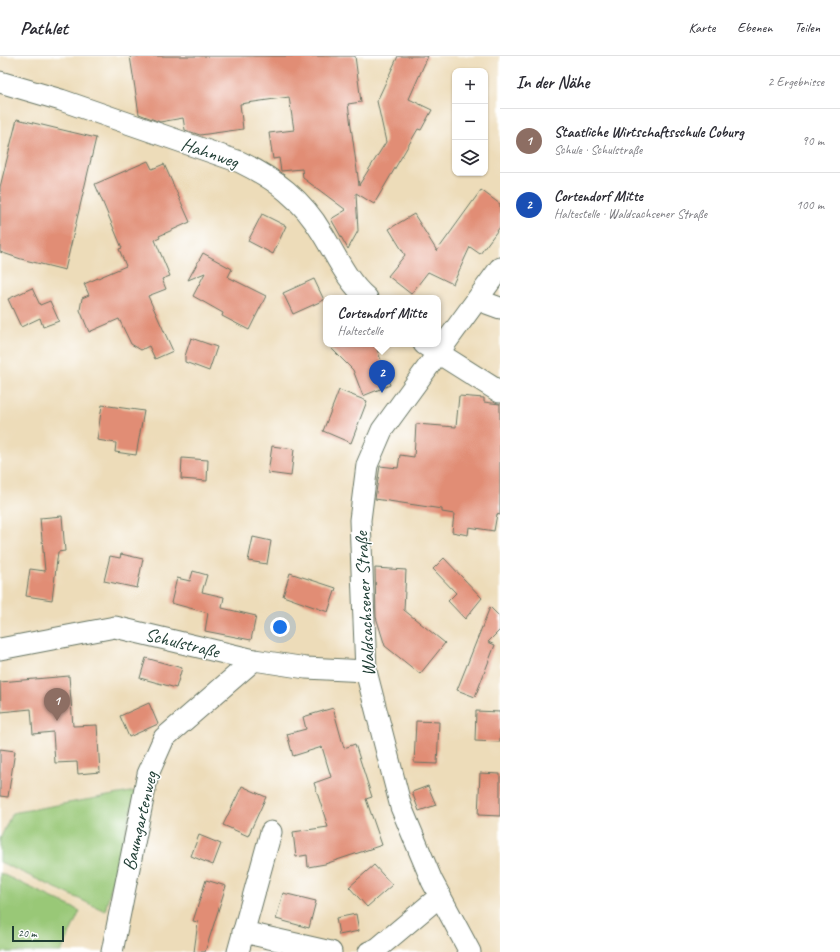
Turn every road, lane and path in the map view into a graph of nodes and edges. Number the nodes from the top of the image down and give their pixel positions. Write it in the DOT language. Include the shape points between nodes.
graph roads {
  1 [pos="0,82"];
  2 [pos="500,268"];
  3 [pos="364,295"];
  4 [pos="478,300"];
  5 [pos="500,308"];
  6 [pos="441,339"];
  7 [pos="431,349"];
  8 [pos="500,392"];
  9 [pos="0,649"];
  10 [pos="254,660"];
  11 [pos="366,671"];
  12 [pos="271,832"];
  13 [pos="440,896"];
  14 [pos="243,932"];
  15 [pos="112,952"];
  16 [pos="238,952"];
  17 [pos="331,952"];
  18 [pos="369,952"];
  19 [pos="470,952"];
  1 -- 3 [label="street, Hahnweg" via="61,100 240,162 265,174 308,212 323,233 338,264"];
  2 -- 4 [label="street, Waldsachsener Straße"];
  4 -- 5 [label="street"];
  4 -- 6 [label="street, Waldsachsener Straße"];
  7 -- 8 [label="street"];
  7 -- 11 [label="street, Waldsachsener Straße" via="382,430 367,465 360,520"];
  9 -- 10 [label="street, Schulstraße" via="115,627"];
  10 -- 11 [label="street, Schulstraße" via="306,668"];
  10 -- 15 [label="street, Baumgartenweg" via="164,738 148,774"];
  11 -- 13 [label="street, Waldsachsener Straße" via="401,807"];
  12 -- 14 [label="street"];
  13 -- 18 [label="street" via="378,948"];
  13 -- 19 [label="street, Waldsachsener Straße"];
  14 -- 16 [label="street"];
  14 -- 17 [label="street"];
}
